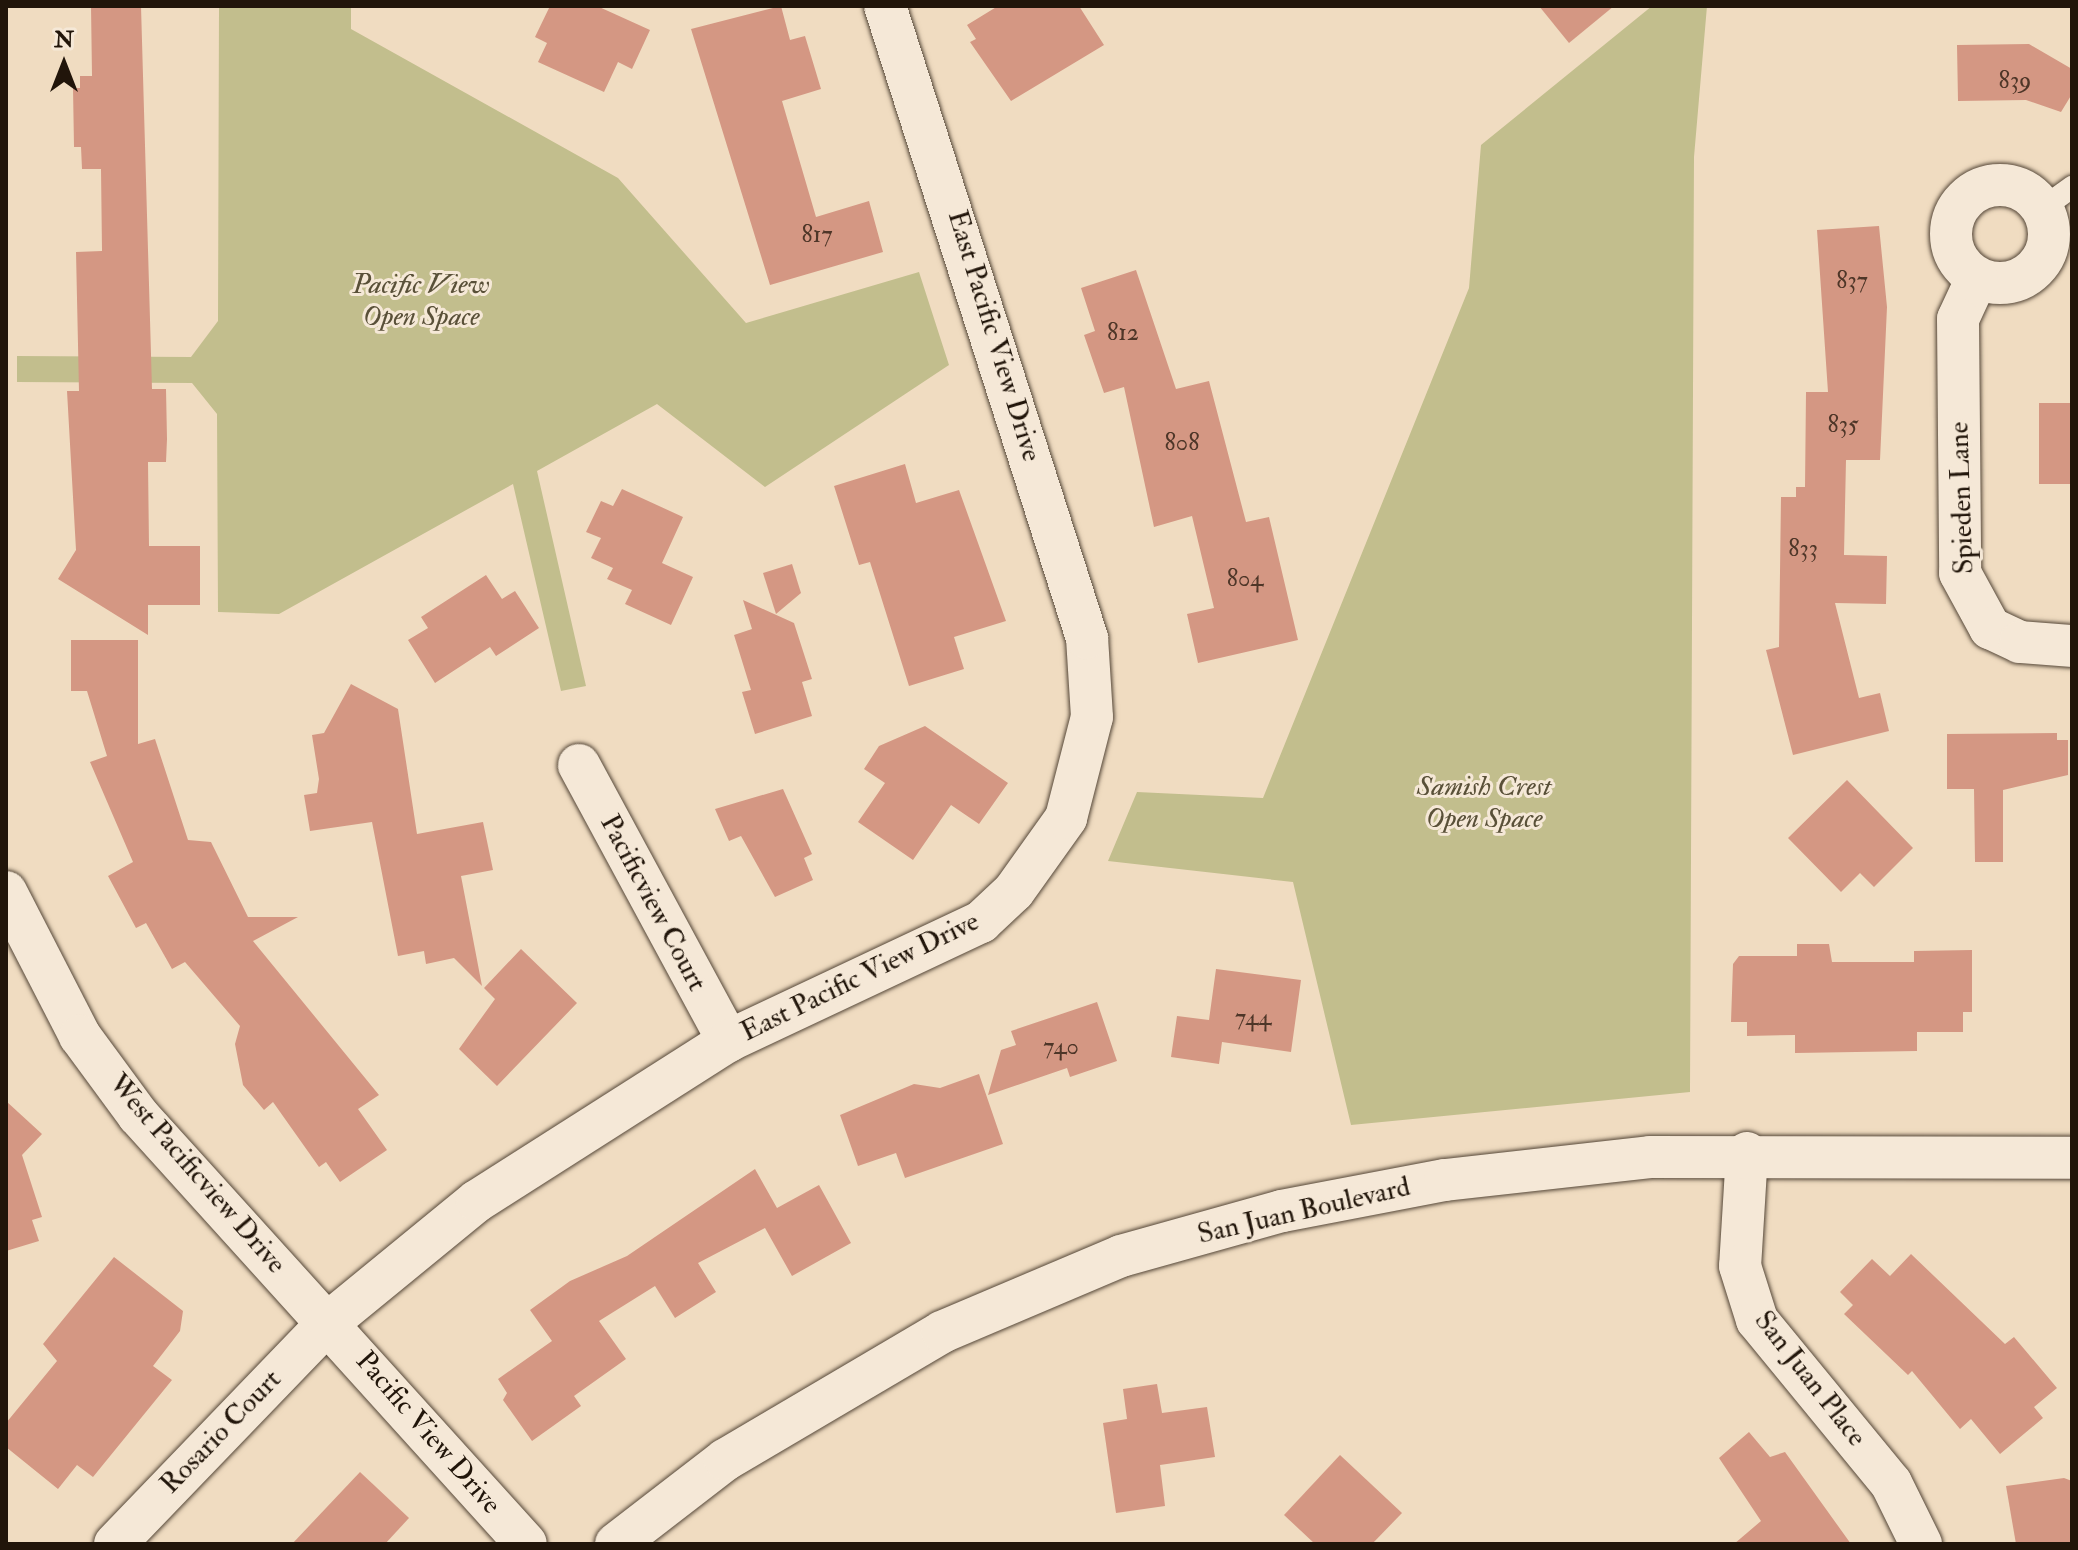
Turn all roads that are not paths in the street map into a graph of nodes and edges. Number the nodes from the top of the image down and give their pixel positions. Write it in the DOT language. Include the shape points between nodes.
graph roads {
  1 [pos="885,6"];
  2 [pos="2057,198"];
  3 [pos="1977,278"];
  4 [pos="2072,646"];
  5 [pos="579,765"];
  6 [pos="6,892"];
  7 [pos="728,1041"];
  8 [pos="1747,1153"];
  9 [pos="2072,1158"];
  10 [pos="329,1322"];
  11 [pos="115,1544"];
  12 [pos="526,1544"];
  13 [pos="616,1544"];
  14 [pos="1921,1544"];
  1 -- 7 [label="street, East Pacific View Drive" via="1078,606 1093,672 1092,717 1066,818 1014,891 981,922"];
  2 -- 3 [label="street" via="2050,235 2034,270 1999,284"];
  2 -- 3 [label="street" via="2001,184 1966,198 1950,233 1954,252"];
  3 -- 4 [label="street, Spieden Lane" via="1958,319 1960,573 1990,628 2020,642"];
  5 -- 7 [label="street, Pacificview Court"];
  6 -- 10 [label="street, West Pacificview Drive" via="80,1036 138,1115"];
  7 -- 10 [label="street, East Pacific View Drive" via="477,1201"];
  8 -- 9 [label="street, San Juan Boulevard"];
  8 -- 13 [label="street, San Juan Boulevard" via="1445,1180 1282,1211 1121,1256 942,1332 828,1394"];
  8 -- 14 [label="street, San Juan Place" via="1740,1266 1757,1320 1891,1483"];
  10 -- 11 [label="street, Rosario Court"];
  10 -- 12 [label="street, Pacific View Drive"];
}
